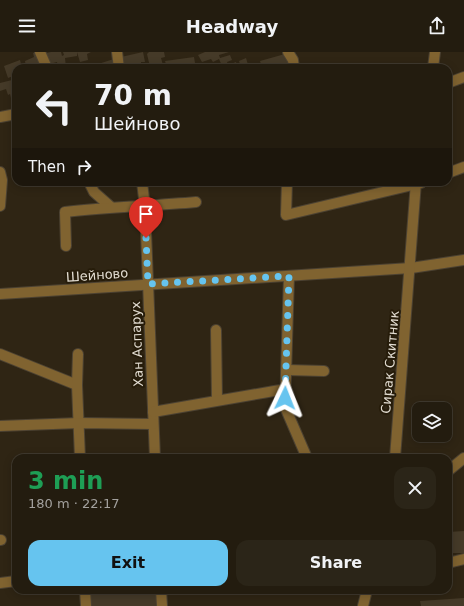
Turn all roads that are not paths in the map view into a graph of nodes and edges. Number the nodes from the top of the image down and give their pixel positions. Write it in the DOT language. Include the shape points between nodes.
graph roads {
  1 [pos="40,52"];
  2 [pos="118,52"];
  3 [pos="288,52"];
  4 [pos="435,52"];
  5 [pos="45,64"];
  6 [pos="119,64"];
  7 [pos="294,64"];
  8 [pos="434,64"];
  9 [pos="464,77"];
  10 [pos="452,82"];
  11 [pos="12,115"];
  12 [pos="0,117"];
  13 [pos="464,167"];
  14 [pos="0,172"];
  15 [pos="452,172"];
  16 [pos="91,186"];
  17 [pos="142,186"];
  18 [pos="288,186"];
  19 [pos="406,186"];
  20 [pos="418,186"];
  21 [pos="196,202"];
  22 [pos="0,206"];
  23 [pos="111,207"];
  24 [pos="145,207"];
  25 [pos="66,246"];
  26 [pos="464,260"];
  27 [pos="411,268"];
  28 [pos="289,276"];
  29 [pos="148,284"];
  30 [pos="0,294"];
  31 [pos="216,330"];
  32 [pos="0,354"];
  33 [pos="78,354"];
  34 [pos="287,370"];
  35 [pos="324,371"];
  36 [pos="77,384"];
  37 [pos="286,389"];
  38 [pos="217,400"];
  39 [pos="153,412"];
  40 [pos="79,423"];
  41 [pos="153,424"];
  42 [pos="0,426"];
  43 [pos="80,454"];
  44 [pos="155,454"];
  45 [pos="305,454"];
  46 [pos="395,454"];
  47 [pos="464,458"];
  48 [pos="452,468"];
  49 [pos="464,559"];
  50 [pos="452,562"];
  51 [pos="12,582"];
  52 [pos="0,583"];
  53 [pos="85,594"];
  54 [pos="161,594"];
  55 [pos="86,606"];
  56 [pos="162,606"];
  1 -- 5 [label="street"];
  2 -- 6 [label="street"];
  3 -- 7 [label="street"];
  4 -- 8 [label="street"];
  9 -- 10 [label="street"];
  11 -- 12 [label="street"];
  13 -- 15 [label="street"];
  14 -- 22 [label="street"];
  16 -- 23 [label="street"];
  17 -- 24 [label="street, Хан Аспарух"];
  18 -- 19 [label="street" via="286,215"];
  20 -- 27 [label="street, Сирак Скитник"];
  21 -- 24 [label="street"];
  23 -- 24 [label="street"];
  23 -- 25 [label="street" via="65,212"];
  24 -- 29 [label="street, Хан Аспарух"];
  26 -- 27 [label="street, Шейново"];
  27 -- 28 [label="street, Шейново"];
  27 -- 46 [label="street, Сирак Скитник"];
  28 -- 29 [label="street, Шейново"];
  28 -- 34 [label="street"];
  29 -- 30 [label="street, Шейново"];
  29 -- 39 [label="street, Хан Аспарух"];
  31 -- 38 [label="street"];
  32 -- 36 [label="street"];
  33 -- 36 [label="street"];
  34 -- 35 [label="street"];
  34 -- 37 [label="street"];
  36 -- 40 [label="street"];
  37 -- 38 [label="street"];
  37 -- 45 [label="street" via="285,407"];
  38 -- 39 [label="street"];
  39 -- 41 [label="street, Хан Аспарух"];
  40 -- 41 [label="street"];
  40 -- 42 [label="street"];
  40 -- 43 [label="street"];
  41 -- 44 [label="street, Хан Аспарух"];
  47 -- 48 [label="street"];
  49 -- 50 [label="street"];
  51 -- 52 [label="street"];
  53 -- 55 [label="street"];
  54 -- 56 [label="street"];
}
